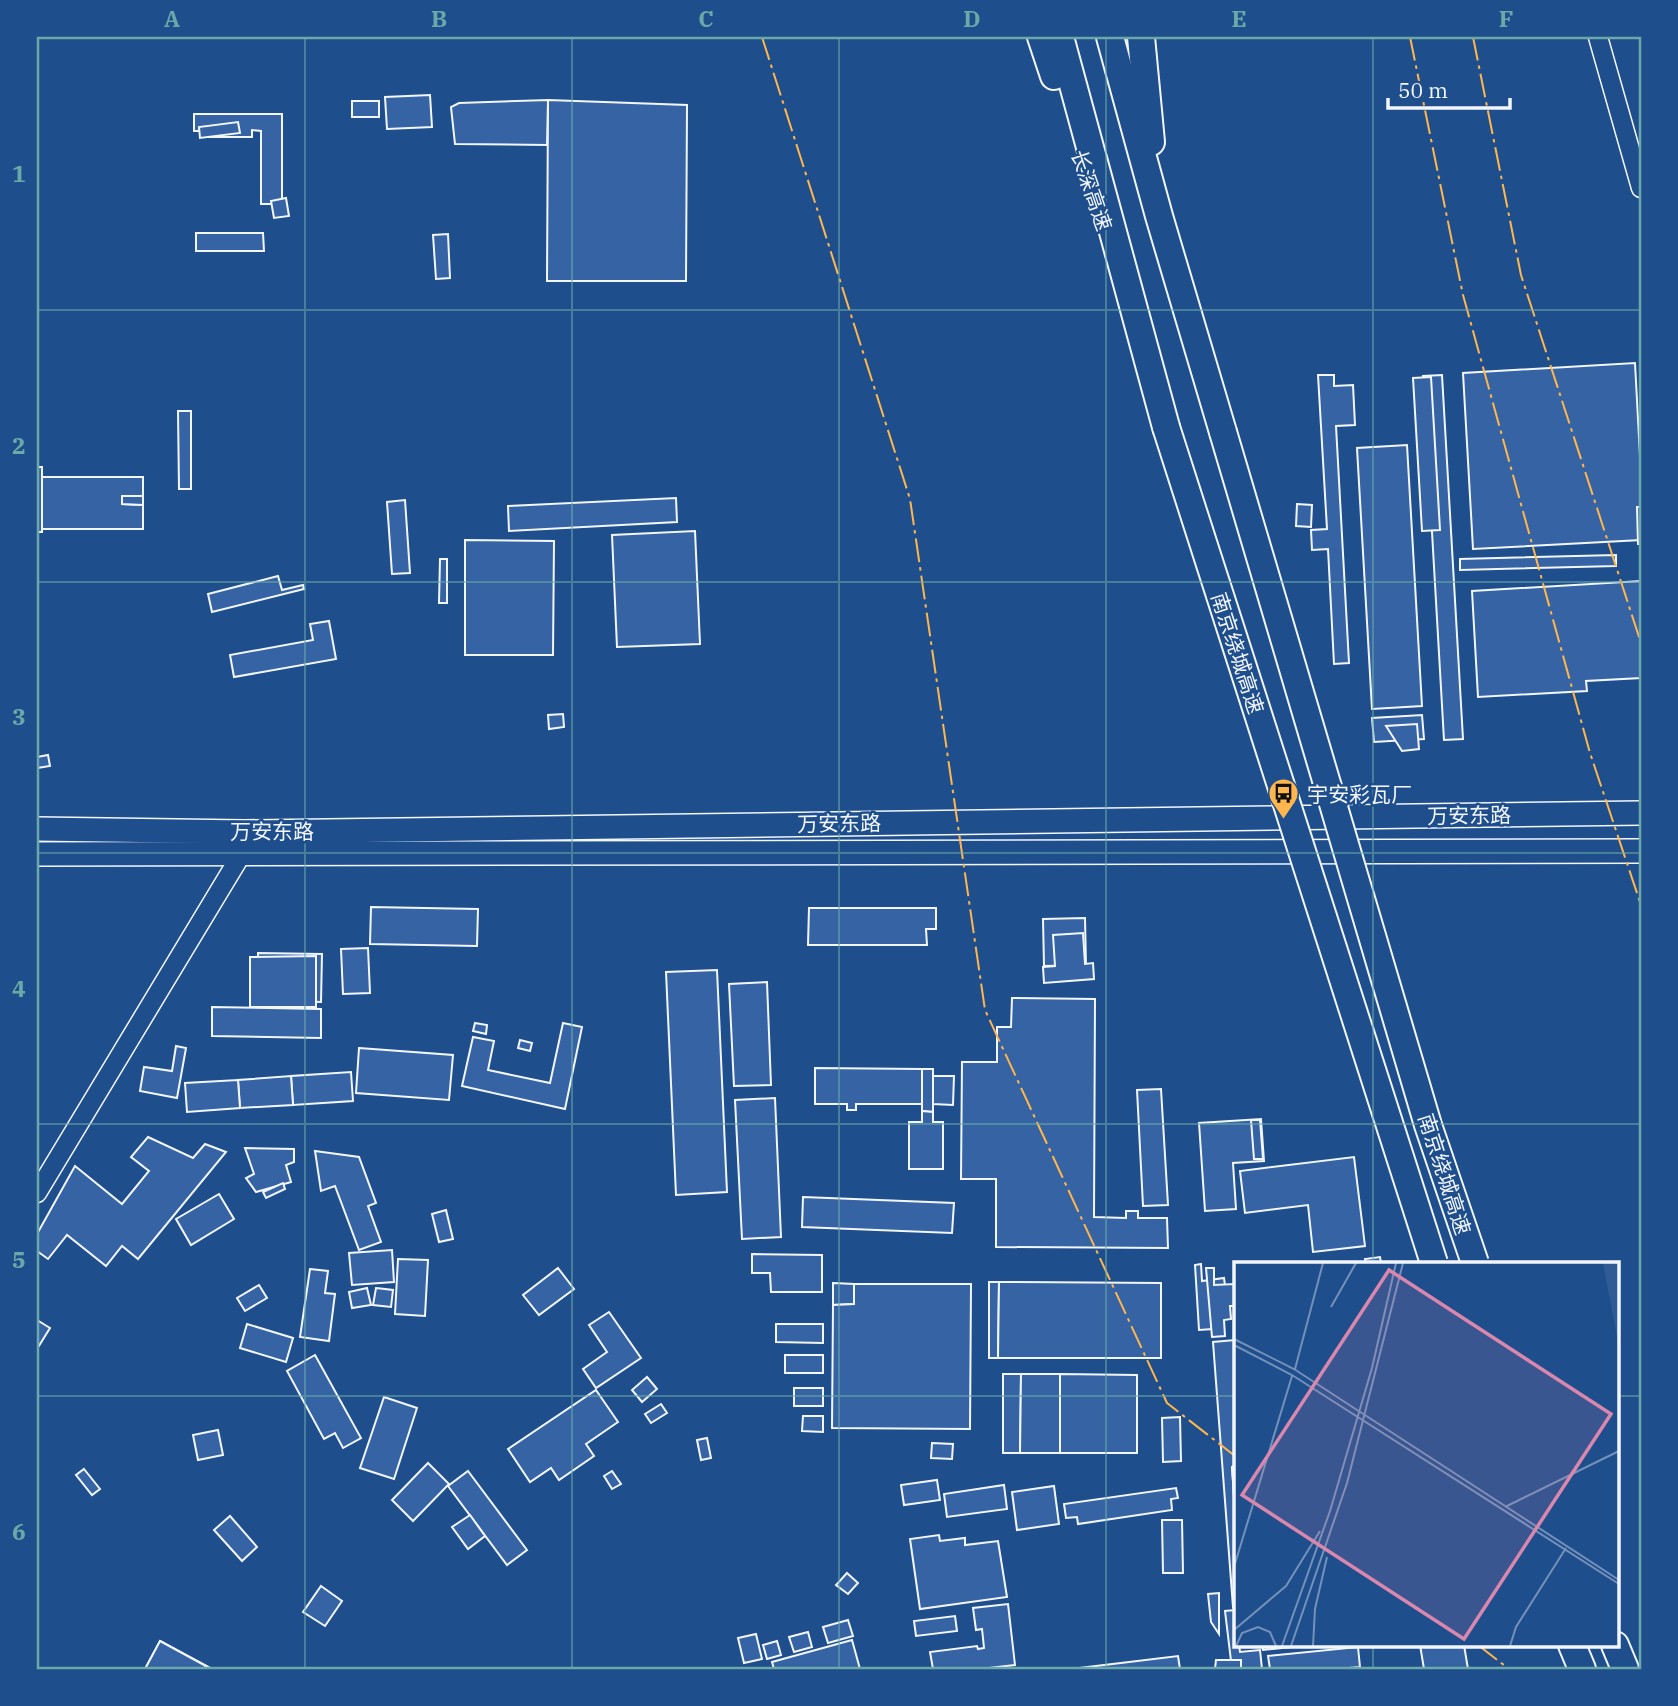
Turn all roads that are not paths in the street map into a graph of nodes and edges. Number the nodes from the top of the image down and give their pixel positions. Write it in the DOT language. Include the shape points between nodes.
graph roads {
  1 [pos="1041,37"];
  2 [pos="1060,37"];
  3 [pos="1110,37"];
  4 [pos="1141,37"];
  5 [pos="1598,37"];
  6 [pos="1641,188"];
  7 [pos="1159,216"];
  8 [pos="1143,343"];
  9 [pos="1641,813"];
  10 [pos="37,828"];
  11 [pos="244,832"];
  12 [pos="1641,851"];
  13 [pos="37,854"];
  14 [pos="241,855"];
  15 [pos="37,1193"];
  16 [pos="1434,1262"];
  17 [pos="1475,1262"];
  18 [pos="1572,1646"];
  19 [pos="1615,1646"];
  20 [pos="1581,1669"];
  21 [pos="1625,1669"];
  1 -- 8 [label="highway, 长深高速"];
  2 -- 8 [label="highway, 南京绕城高速"];
  3 -- 7 [label="highway, 南京绕城高速"];
  4 -- 7 [label="highway"];
  5 -- 6 [label="street"];
  7 -- 17 [label="highway, 南京绕城高速, bridge" via="1424,1112"];
  8 -- 16 [label="highway, 南京绕城高速, bridge"];
  9 -- 11 [label="main road, 万安东路"];
  10 -- 11 [label="main road, 万安东路"];
  11 -- 14 [label="street"];
  12 -- 14 [label="main road, 万安东路"];
  13 -- 14 [label="main road, 万安东路"];
  14 -- 15 [label="street"];
  18 -- 20 [label="highway"];
  19 -- 21 [label="highway"];
}
